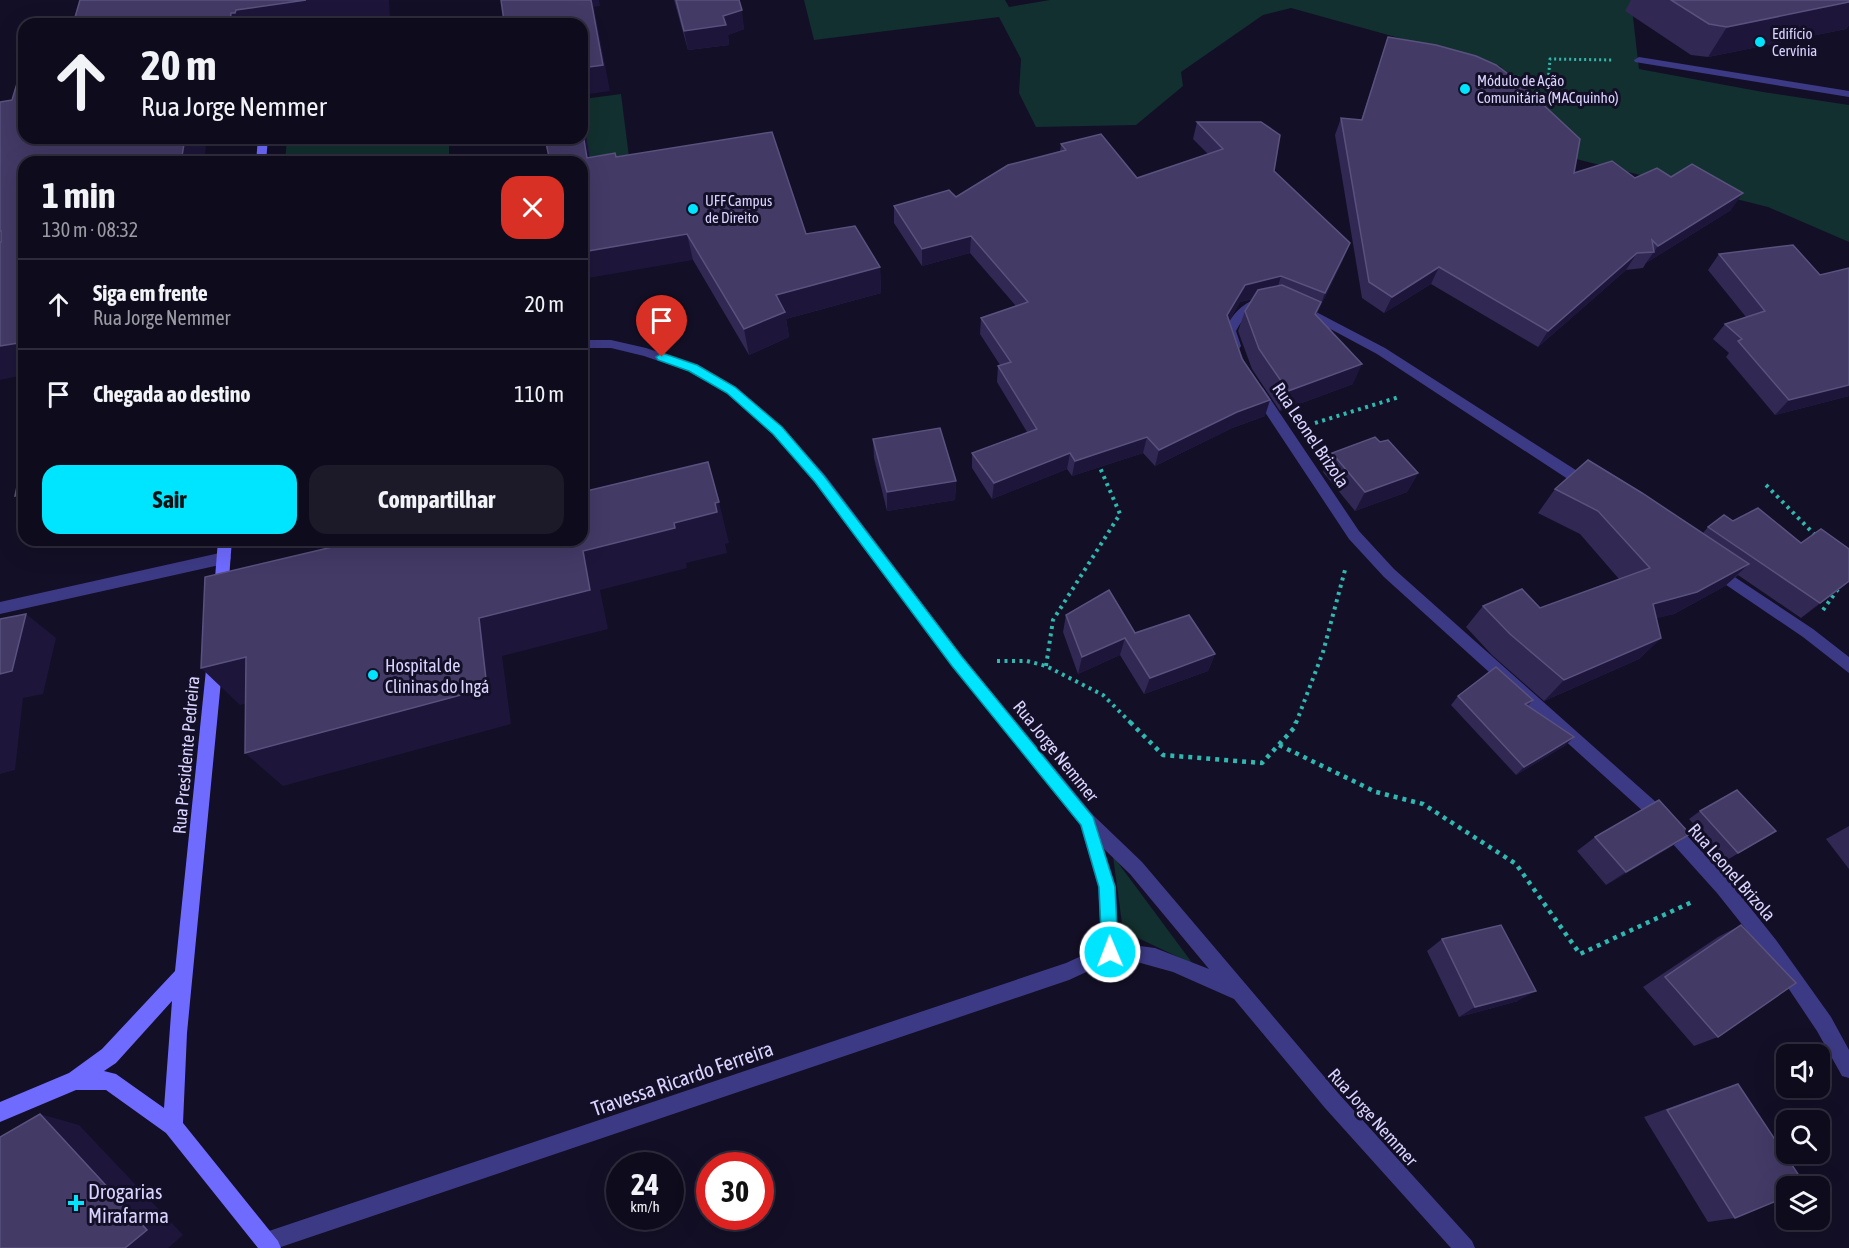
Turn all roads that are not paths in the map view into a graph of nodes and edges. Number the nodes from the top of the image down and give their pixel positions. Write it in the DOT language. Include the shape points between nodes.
graph roads {
  1 [pos="1639,60"];
  2 [pos="1849,94"];
  3 [pos="588,344"];
  4 [pos="1241,361"];
  5 [pos="1250,379"];
  6 [pos="1599,492"];
  7 [pos="225,546"];
  8 [pos="224,558"];
  9 [pos="1704,562"];
  10 [pos="0,608"];
  11 [pos="219,612"];
  12 [pos="216,647"];
  13 [pos="1849,666"];
  14 [pos="1088,822"];
  15 [pos="1110,952"];
  16 [pos="185,974"];
  17 [pos="1242,993"];
  18 [pos="1849,1069"];
  19 [pos="76,1080"];
  20 [pos="0,1112"];
  21 [pos="173,1126"];
  22 [pos="269,1245"];
  23 [pos="1465,1248"];
  1 -- 2 [label="street"];
  3 -- 14 [label="street, Rua Jorge Nemmer" via="611,344 693,368 731,390 778,431 820,479 957,661"];
  4 -- 6 [label="street" via="1230,331 1246,306 1275,299 1291,304 1335,325 1436,386"];
  5 -- 18 [label="street, Rua Leonel Brizola" via="1354,535 1389,573 1651,808 1723,887 1770,946 1824,1024"];
  7 -- 8 [label="street"];
  8 -- 10 [label="street"];
  8 -- 11 [label="street"];
  9 -- 13 [label="street"];
  12 -- 16 [label="street, Rua Presidente Pedreira"];
  14 -- 15 [label="street" via="1107,887"];
  14 -- 17 [label="street, Rua Jorge Nemmer" via="1136,868"];
  15 -- 17 [label="street, Travessa Ricardo Ferreira" via="1141,954 1178,964"];
  15 -- 22 [label="street, Travessa Ricardo Ferreira" via="1070,971"];
  16 -- 19 [label="street" via="109,1056"];
  16 -- 21 [label="street, Rua Presidente Pedreira"];
  17 -- 23 [label="street, Rua Jorge Nemmer" via="1332,1101"];
  19 -- 20 [label="street"];
  19 -- 21 [label="street" via="109,1081"];
  21 -- 22 [label="street"];
}
